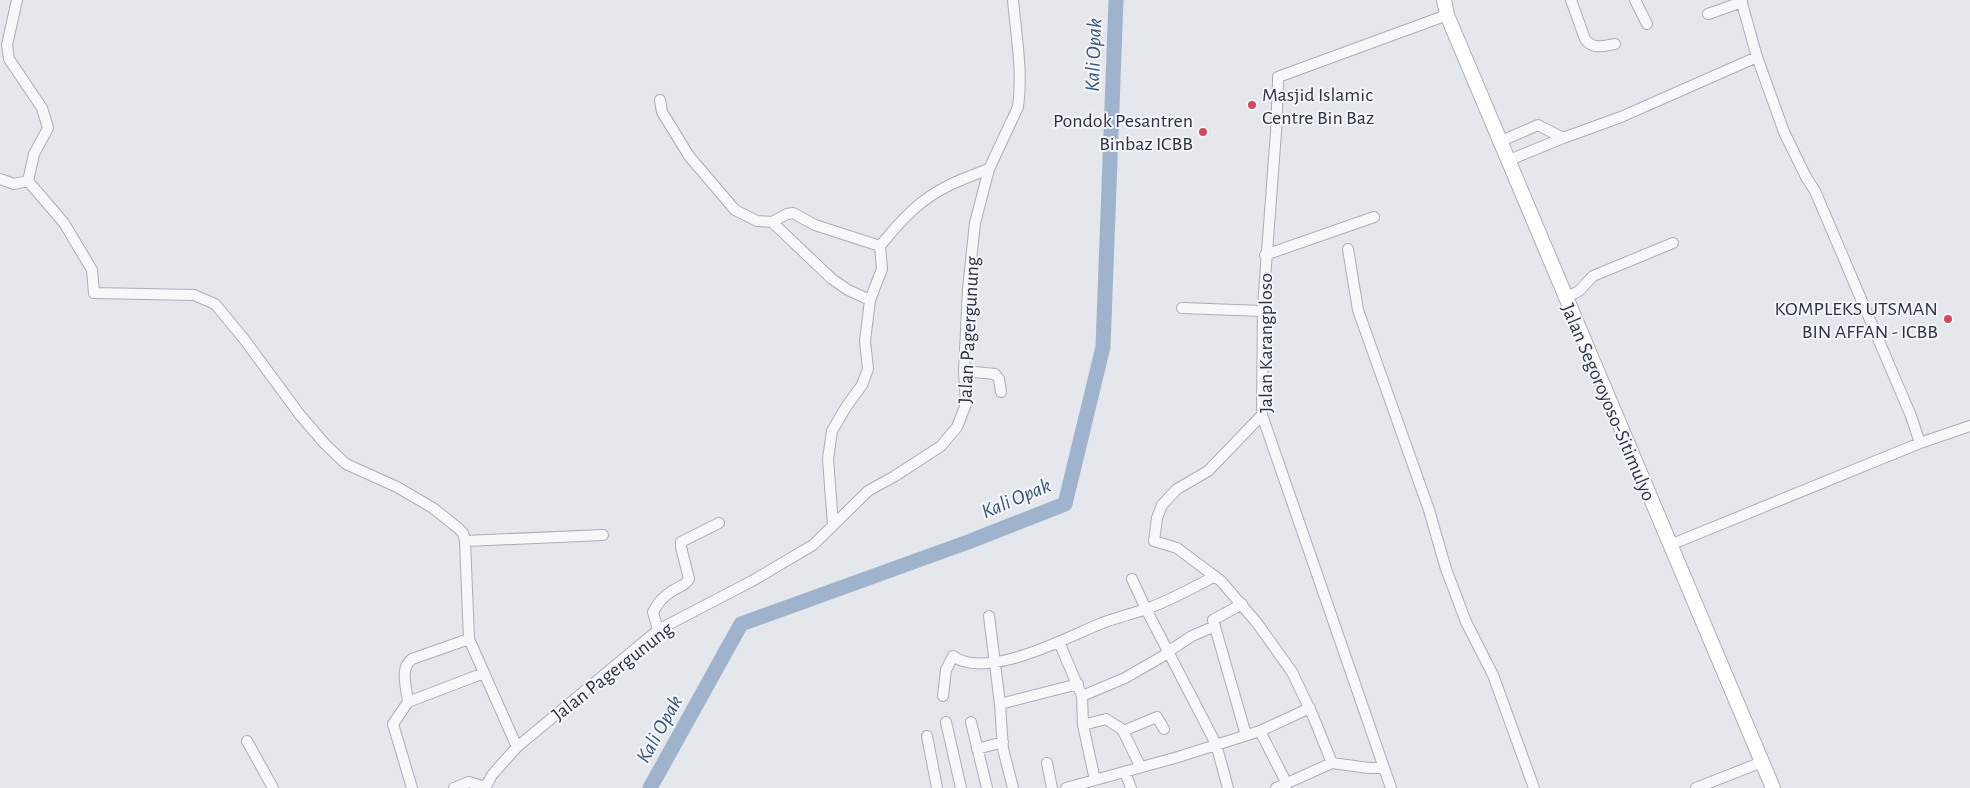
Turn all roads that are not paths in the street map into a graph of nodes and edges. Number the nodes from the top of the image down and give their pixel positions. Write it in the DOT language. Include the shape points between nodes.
graph roads {
  1 [pos="18,0"];
  2 [pos="1013,0"];
  3 [pos="1444,0"];
  4 [pos="1571,0"];
  5 [pos="1635,0"];
  6 [pos="1741,1"];
  7 [pos="1708,14"];
  8 [pos="1446,15"];
  9 [pos="1647,24"];
  10 [pos="1615,44"];
  11 [pos="1757,57"];
  12 [pos="660,100"];
  13 [pos="1563,138"];
  14 [pos="1499,142"];
  15 [pos="1507,161"];
  16 [pos="989,169"];
  17 [pos="0,179"];
  18 [pos="28,181"];
  19 [pos="1374,217"];
  20 [pos="772,222"];
  21 [pos="1673,242"];
  22 [pos="880,246"];
  23 [pos="1348,249"];
  24 [pos="1265,255"];
  25 [pos="1565,298"];
  26 [pos="870,300"];
  27 [pos="1182,308"];
  28 [pos="1263,311"];
  29 [pos="964,371"];
  30 [pos="1001,392"];
  31 [pos="1262,415"];
  32 [pos="1970,426"];
  33 [pos="1920,442"];
  34 [pos="718,522"];
  35 [pos="833,524"];
  36 [pos="603,535"];
  37 [pos="465,541"];
  38 [pos="1670,545"];
  39 [pos="1215,576"];
  40 [pos="1132,579"];
  41 [pos="1242,604"];
  42 [pos="1146,609"];
  43 [pos="989,616"];
  44 [pos="1215,626"];
  45 [pos="658,630"];
  46 [pos="469,639"];
  47 [pos="1059,642"];
  48 [pos="1169,651"];
  49 [pos="995,662"];
  50 [pos="484,673"];
  51 [pos="1078,684"];
  52 [pos="944,696"];
  53 [pos="1082,696"];
  54 [pos="408,702"];
  55 [pos="1000,704"];
  56 [pos="1310,708"];
  57 [pos="946,722"];
  58 [pos="971,722"];
  59 [pos="1083,725"];
  60 [pos="1164,729"];
  61 [pos="1260,731"];
  62 [pos="1123,732"];
  63 [pos="1246,735"];
  64 [pos="927,736"];
  65 [pos="247,741"];
  66 [pos="1003,742"];
  67 [pos="1216,744"];
  68 [pos="517,747"];
  69 [pos="977,749"];
  70 [pos="1762,762"];
  71 [pos="1047,763"];
  72 [pos="1332,763"];
  73 [pos="1140,766"];
  74 [pos="1384,768"];
  75 [pos="1125,772"];
  76 [pos="1094,780"];
  77 [pos="1287,784"];
  78 [pos="485,787"];
  79 [pos="273,788"];
  80 [pos="412,788"];
  81 [pos="454,788"];
  82 [pos="937,788"];
  83 [pos="961,788"];
  84 [pos="987,788"];
  85 [pos="1013,788"];
  86 [pos="1052,788"];
  87 [pos="1066,788"];
  88 [pos="1131,788"];
  89 [pos="1228,788"];
  90 [pos="1276,788"];
  91 [pos="1391,788"];
  92 [pos="1534,788"];
  93 [pos="1696,788"];
  94 [pos="1773,788"];
  1 -- 18 [label="street" via="6,45 9,59 42,108 48,128 34,154"];
  2 -- 16 [label="street, Jalan Pagergunung" via="1020,90 1018,107"];
  3 -- 8 [label="main road, Jalan Segoroyoso-Sitimulyo"];
  4 -- 10 [label="street" via="1589,44 1598,47"];
  5 -- 9 [label="street"];
  6 -- 7 [label="street"];
  6 -- 11 [label="street"];
  8 -- 14 [label="main road, Jalan Segoroyoso-Sitimulyo"];
  8 -- 24 [label="street, Jalan Karangploso" via="1278,77"];
  11 -- 13 [label="street"];
  11 -- 33 [label="street" via="1784,132 1815,191"];
  12 -- 20 [label="street" via="662,112 690,156 735,210 757,221"];
  13 -- 14 [label="street" via="1538,125"];
  13 -- 15 [label="street"];
  14 -- 15 [label="main road, Jalan Segoroyoso-Sitimulyo"];
  15 -- 25 [label="main road, Jalan Segoroyoso-Sitimulyo"];
  16 -- 22 [label="street" via="938,191 914,208"];
  16 -- 29 [label="street, Jalan Pagergunung" via="975,223"];
  17 -- 18 [label="street" via="14,184"];
  18 -- 37 [label="street" via="64,223 92,270 94,293 194,295 215,304 300,415 346,464 397,486 433,508 463,533"];
  19 -- 24 [label="street"];
  20 -- 22 [label="street" via="793,213"];
  20 -- 26 [label="street" via="832,279"];
  21 -- 25 [label="street" via="1593,276 1579,291"];
  22 -- 26 [label="street" via="882,269"];
  23 -- 92 [label="street" via="1358,310 1430,510 1446,569 1466,622 1493,675"];
  24 -- 28 [label="street, Jalan Karangploso"];
  25 -- 38 [label="main road, Jalan Segoroyoso-Sitimulyo"];
  26 -- 35 [label="street" via="865,341 868,368 862,385 832,431 828,459"];
  27 -- 28 [label="street"];
  28 -- 31 [label="street, Jalan Karangploso"];
  29 -- 30 [label="street" via="995,374 1000,380"];
  29 -- 35 [label="street, Jalan Pagergunung" via="966,404 957,427 941,446 868,491"];
  31 -- 39 [label="street" via="1208,471 1177,489 1162,505 1157,518 1154,541 1178,548"];
  31 -- 74 [label="street, Jalan Karangploso"];
  32 -- 33 [label="street"];
  33 -- 38 [label="street"];
  34 -- 45 [label="street" via="681,542 687,583 670,592 652,612"];
  35 -- 45 [label="street, Jalan Pagergunung" via="813,544 752,581"];
  36 -- 37 [label="street"];
  37 -- 46 [label="street"];
  38 -- 70 [label="main road, Jalan Segoroyoso-Sitimulyo"];
  39 -- 41 [label="street"];
  39 -- 42 [label="street"];
  40 -- 42 [label="street"];
  41 -- 44 [label="street" via="1213,620"];
  41 -- 56 [label="street" via="1292,672"];
  42 -- 47 [label="street" via="1104,622"];
  42 -- 48 [label="street"];
  43 -- 49 [label="street"];
  44 -- 48 [label="street"];
  44 -- 63 [label="street"];
  45 -- 68 [label="street, Jalan Pagergunung"];
  46 -- 50 [label="street"];
  46 -- 54 [label="street" via="408,662 404,670"];
  47 -- 49 [label="street" via="1022,657"];
  47 -- 51 [label="street"];
  48 -- 53 [label="street" via="1125,678"];
  48 -- 67 [label="street"];
  49 -- 52 [label="street" via="964,662 953,656 946,670"];
  49 -- 55 [label="street"];
  50 -- 54 [label="street"];
  50 -- 68 [label="street"];
  51 -- 53 [label="street"];
  51 -- 55 [label="street"];
  53 -- 59 [label="street"];
  54 -- 80 [label="street" via="393,724"];
  55 -- 66 [label="street"];
  56 -- 61 [label="street"];
  56 -- 72 [label="street"];
  57 -- 83 [label="street"];
  58 -- 69 [label="street"];
  59 -- 62 [label="street" via="1106,720"];
  59 -- 76 [label="street"];
  60 -- 62 [label="street" via="1157,717"];
  61 -- 63 [label="street"];
  61 -- 77 [label="street"];
  62 -- 73 [label="street"];
  63 -- 67 [label="street"];
  64 -- 82 [label="street"];
  65 -- 79 [label="street"];
  66 -- 69 [label="street"];
  66 -- 85 [label="street"];
  67 -- 73 [label="street"];
  67 -- 89 [label="street"];
  68 -- 78 [label="street, Jalan Pagergunung"];
  69 -- 84 [label="street"];
  70 -- 93 [label="street"];
  70 -- 94 [label="main road, Jalan Segoroyoso-Sitimulyo"];
  71 -- 86 [label="street"];
  72 -- 74 [label="street"];
  72 -- 77 [label="street"];
  73 -- 75 [label="street"];
  74 -- 91 [label="street, Jalan Karangploso"];
  75 -- 76 [label="street"];
  75 -- 88 [label="street"];
  76 -- 87 [label="street"];
  77 -- 90 [label="street"];
  78 -- 81 [label="street" via="469,782"];
}
